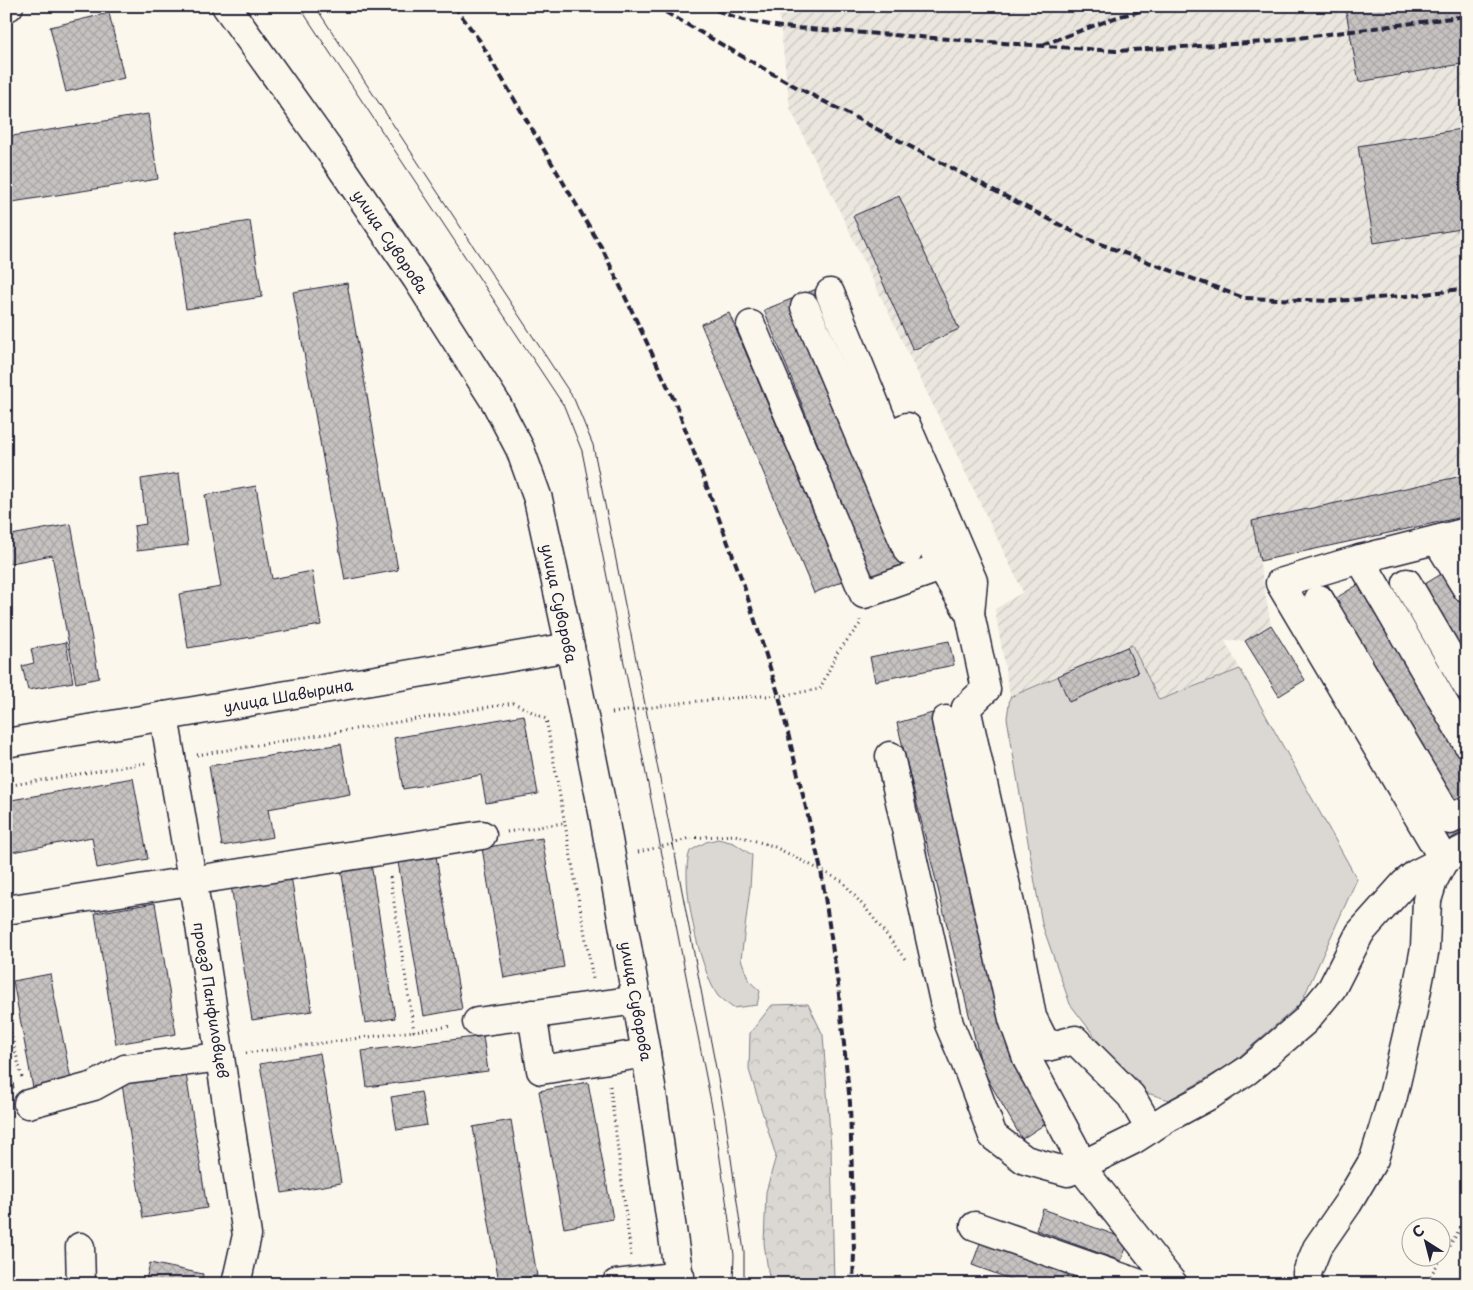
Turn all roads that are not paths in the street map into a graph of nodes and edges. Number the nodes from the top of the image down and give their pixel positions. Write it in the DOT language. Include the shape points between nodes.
graph roads {
  1 [pos="226,6"];
  2 [pos="830,294"];
  3 [pos="804,307"];
  4 [pos="752,325"];
  5 [pos="863,446"];
  6 [pos="1467,532"];
  7 [pos="1438,540"];
  8 [pos="908,551"];
  9 [pos="1360,559"];
  10 [pos="941,568"];
  11 [pos="1406,583"];
  12 [pos="1467,589"];
  13 [pos="1318,599"];
  14 [pos="970,614"];
  15 [pos="570,647"];
  16 [pos="1467,686"];
  17 [pos="164,716"];
  18 [pos="946,720"];
  19 [pos="6,743"];
  20 [pos="1467,743"];
  21 [pos="890,756"];
  22 [pos="1467,810"];
  23 [pos="482,835"];
  24 [pos="1455,854"];
  25 [pos="192,880"];
  26 [pos="6,910"];
  27 [pos="636,1000"];
  28 [pos="532,1014"];
  29 [pos="477,1022"];
  30 [pos="646,1053"];
  31 [pos="220,1057"];
  32 [pos="28,1104"];
  33 [pos="1150,1129"];
  34 [pos="1080,1166"];
  35 [pos="975,1226"];
  36 [pos="80,1247"];
  37 [pos="680,1280"];
  38 [pos="1168,1283"];
  39 [pos="81,1284"];
  40 [pos="236,1284"];
  41 [pos="616,1284"];
  42 [pos="1140,1284"];
  43 [pos="1308,1284"];
  1 -- 15 [label="street, улица Суворова" via="340,165 496,403 520,449 538,499"];
  2 -- 10 [label="street"];
  3 -- 5 [label="street"];
  4 -- 10 [label="street" via="864,594"];
  5 -- 8 [label="street"];
  5 -- 14 [label="street" via="907,427 973,581"];
  6 -- 7 [label="street"];
  7 -- 9 [label="street"];
  7 -- 12 [label="street"];
  9 -- 20 [label="street"];
  9 -- 24 [label="street" via="1280,583"];
  10 -- 14 [label="street"];
  11 -- 16 [label="street"];
  13 -- 22 [label="street" via="1450,820"];
  14 -- 33 [label="street" via="986,690 966,708 1016,926 1032,1017 1047,1047 1075,1040 1131,1096"];
  15 -- 17 [label="street, улица Шавырина"];
  15 -- 27 [label="street, улица Суворова"];
  17 -- 19 [label="street, улица Шавырина"];
  17 -- 25 [label="street, проезд Панфиловцев"];
  18 -- 34 [label="street" via="1013,1019 1028,1060 1074,1147"];
  21 -- 34 [label="street" via="949,1024 993,1136 1025,1160 1068,1172"];
  23 -- 25 [label="street"];
  24 -- 33 [label="street" via="1416,874 1404,884 1360,933 1332,988 1305,1021 1248,1070"];
  24 -- 43 [label="street" via="1433,880 1427,900 1425,948 1414,1004 1393,1096 1374,1159 1318,1248 1307,1273"];
  25 -- 26 [label="street"];
  25 -- 31 [label="street, проезд Панфиловцев"];
  27 -- 28 [label="street"];
  27 -- 30 [label="street, улица Суворова"];
  28 -- 29 [label="street"];
  28 -- 30 [label="street" via="541,1070"];
  30 -- 37 [label="street, улица Суворова"];
  31 -- 32 [label="street" via="125,1069 94,1086"];
  31 -- 40 [label="street, проезд Панфиловцев" via="247,1235"];
  33 -- 34 [label="street"];
  34 -- 38 [label="street"];
  35 -- 42 [label="street"];
  36 -- 39 [label="street"];
  37 -- 41 [label="street"];
}
